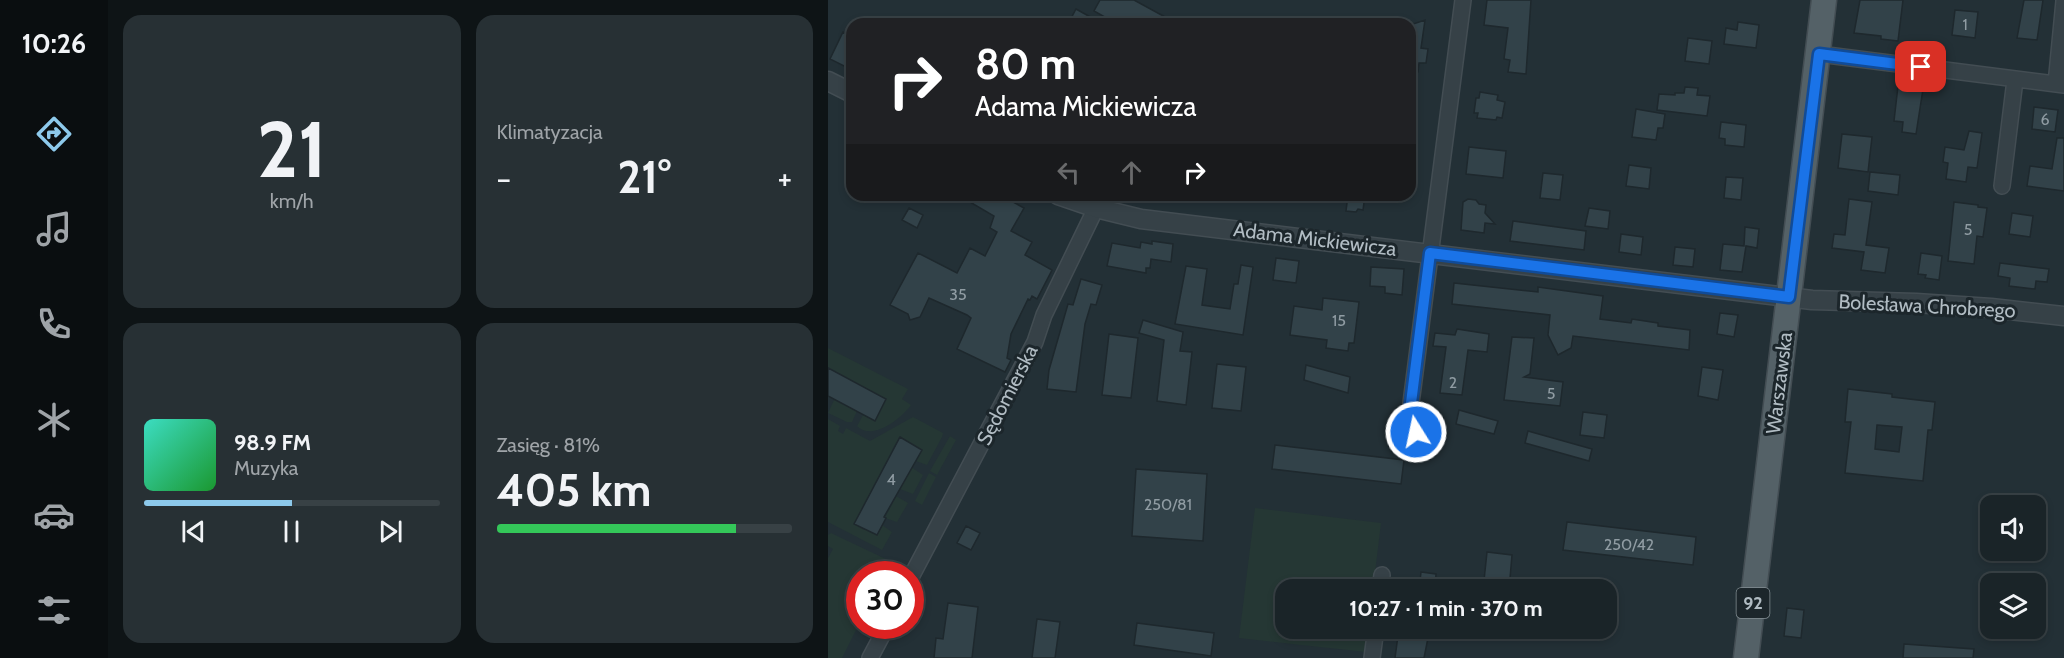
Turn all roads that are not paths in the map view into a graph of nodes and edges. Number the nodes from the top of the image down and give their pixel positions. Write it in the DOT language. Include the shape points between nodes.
graph roads {
  1 [pos="1463,0"];
  2 [pos="1824,0"];
  3 [pos="2064,1"];
  4 [pos="1819,54"];
  5 [pos="2015,80"];
  6 [pos="828,81"];
  7 [pos="2060,85"];
  8 [pos="846,90"];
  9 [pos="2002,186"];
  10 [pos="1076,201"];
  11 [pos="1096,208"];
  12 [pos="1430,253"];
  13 [pos="1789,297"];
  14 [pos="2064,316"];
  15 [pos="1416,432"];
  16 [pos="920,561"];
  17 [pos="880,639"];
  18 [pos="1375,639"];
  19 [pos="870,658"];
  20 [pos="1372,658"];
  21 [pos="1746,658"];
  1 -- 12 [label="street"];
  2 -- 4 [label="main road, Warszawska / 92"];
  3 -- 7 [label="street"];
  4 -- 5 [label="street"];
  4 -- 13 [label="main road, Warszawska / 92"];
  5 -- 7 [label="street"];
  5 -- 9 [label="street"];
  6 -- 8 [label="street"];
  10 -- 11 [label="street, Adama Mickiewicza"];
  11 -- 12 [label="street, Adama Mickiewicza" via="1141,219"];
  11 -- 16 [label="street, Sędomierska" via="1035,342"];
  12 -- 13 [label="street, Adama Mickiewicza"];
  12 -- 15 [label="street" via="1410,411"];
  13 -- 14 [label="street, Bolesława Chrobrego"];
  13 -- 21 [label="main road, Warszawska / 92"];
  17 -- 19 [label="street"];
  18 -- 20 [label="street"];
}
